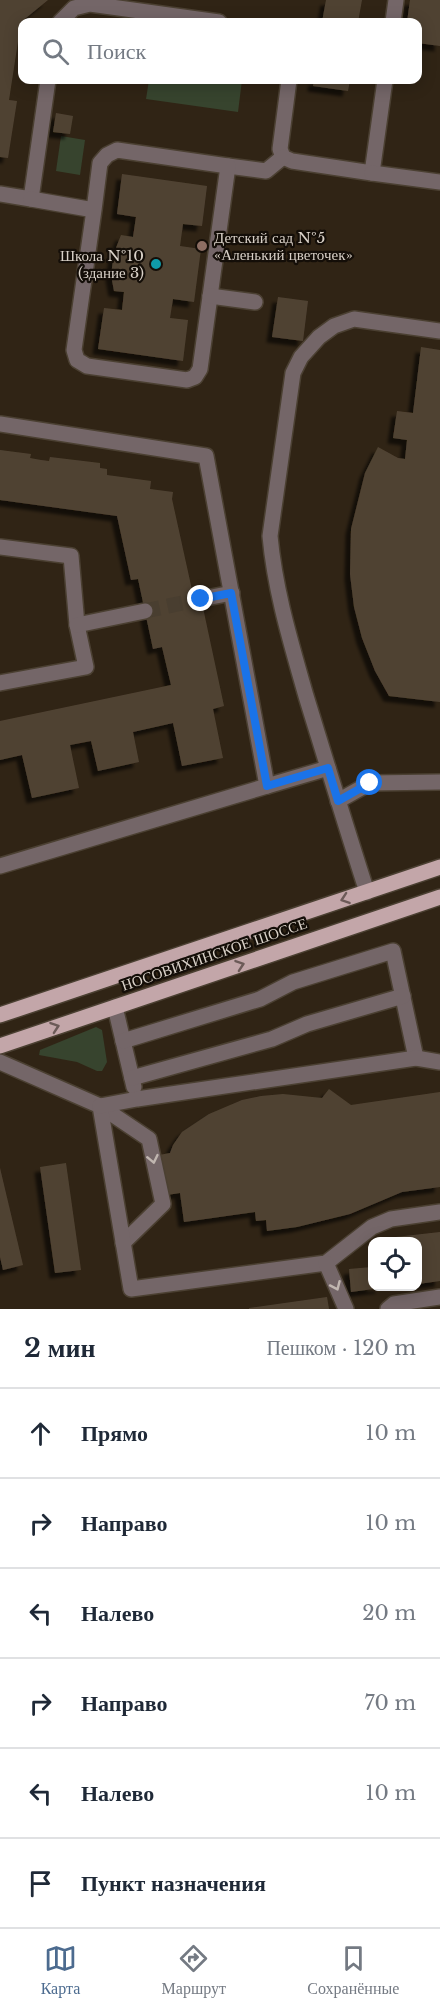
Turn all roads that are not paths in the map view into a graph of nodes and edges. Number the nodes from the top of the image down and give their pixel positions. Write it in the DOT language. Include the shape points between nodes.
graph roads {
  1 [pos="396,0"];
  2 [pos="64,18"];
  3 [pos="190,18"];
  4 [pos="394,18"];
  5 [pos="47,84"];
  6 [pos="288,84"];
  7 [pos="384,84"];
  8 [pos="283,157"];
  9 [pos="228,166"];
  10 [pos="372,173"];
  11 [pos="440,182"];
  12 [pos="0,194"];
  13 [pos="31,199"];
  14 [pos="94,210"];
  15 [pos="210,296"];
  16 [pos="255,302"];
  17 [pos="440,331"];
  18 [pos="0,424"];
  19 [pos="0,547"];
  20 [pos="231,593"];
  21 [pos="201,599"];
  22 [pos="145,611"];
  23 [pos="77,625"];
  24 [pos="0,683"];
  25 [pos="328,768"];
  26 [pos="440,782"];
  27 [pos="267,786"];
  28 [pos="338,801"];
  29 [pos="0,866"];
  30 [pos="440,867"];
  31 [pos="367,892"];
  32 [pos="440,897"];
  33 [pos="403,996"];
  34 [pos="115,1007"];
  35 [pos="0,1015"];
  36 [pos="123,1041"];
  37 [pos="0,1046"];
  38 [pos="416,1058"];
  39 [pos="0,1062"];
  40 [pos="440,1062"];
  41 [pos="132,1078"];
  42 [pos="137,1099"];
  43 [pos="100,1106"];
  44 [pos="440,1212"];
  45 [pos="123,1243"];
  46 [pos="326,1263"];
  47 [pos="440,1297"];
  48 [pos="346,1309"];
  49 [pos="388,1309"];
  1 -- 4 [label="lane"];
  2 -- 3 [label="lane" via="74,8 90,4"];
  5 -- 13 [label="lane"];
  6 -- 8 [label="lane" via="280,148"];
  7 -- 10 [label="lane"];
  8 -- 9 [label="lane" via="266,171"];
  8 -- 10 [label="lane"];
  9 -- 14 [label="lane" via="117,150 106,155 100,164"];
  9 -- 15 [label="lane"];
  10 -- 11 [label="lane"];
  12 -- 13 [label="lane"];
  13 -- 14 [label="lane"];
  14 -- 15 [label="lane" via="74,350 77,360 98,368 187,380 195,377 200,369"];
  15 -- 16 [label="lane"];
  17 -- 25 [label="lane" via="354,319 319,337 293,373 270,536 286,627"];
  18 -- 20 [label="lane" via="206,456"];
  19 -- 23 [label="lane" via="71,556"];
  20 -- 21 [label="lane"];
  20 -- 27 [label="lane"];
  22 -- 23 [label="lane"];
  23 -- 24 [label="lane" via="86,667"];
  25 -- 27 [label="lane"];
  25 -- 28 [label="lane"];
  26 -- 28 [label="lane" via="370,783"];
  27 -- 29 [label="lane"];
  28 -- 31 [label="lane"];
  30 -- 31 [label="main road, НОСОВИХИНСКОЕ ШОССЕ"];
  31 -- 35 [label="main road, НОСОВИХИНСКОЕ ШОССЕ, one-way"];
  34 -- 32 [label="main road, НОСОВИХИНСКОЕ ШОССЕ, one-way"];
  33 -- 36 [label="lane" via="393,951 293,982 260,999"];
  33 -- 38 [label="lane"];
  33 -- 41 [label="lane" via="307,1024 272,1040"];
  34 -- 36 [label="lane"];
  37 -- 34 [label="main road, НОСОВИХИНСКОЕ ШОССЕ, one-way"];
  36 -- 41 [label="lane"];
  38 -- 40 [label="lane"];
  38 -- 42 [label="lane"];
  39 -- 43 [label="lane"];
  41 -- 42 [label="lane"];
  42 -- 43 [label="lane"];
  43 -- 45 [label="lane"];
  43 -- 45 [label="lane, one-way" via="149,1139 163,1204"];
  44 -- 46 [label="lane" via="392,1219 372,1227"];
  45 -- 46 [label="lane" via="131,1289"];
  46 -- 48 [label="lane, one-way"];
  47 -- 49 [label="lane" via="394,1304"];
}
